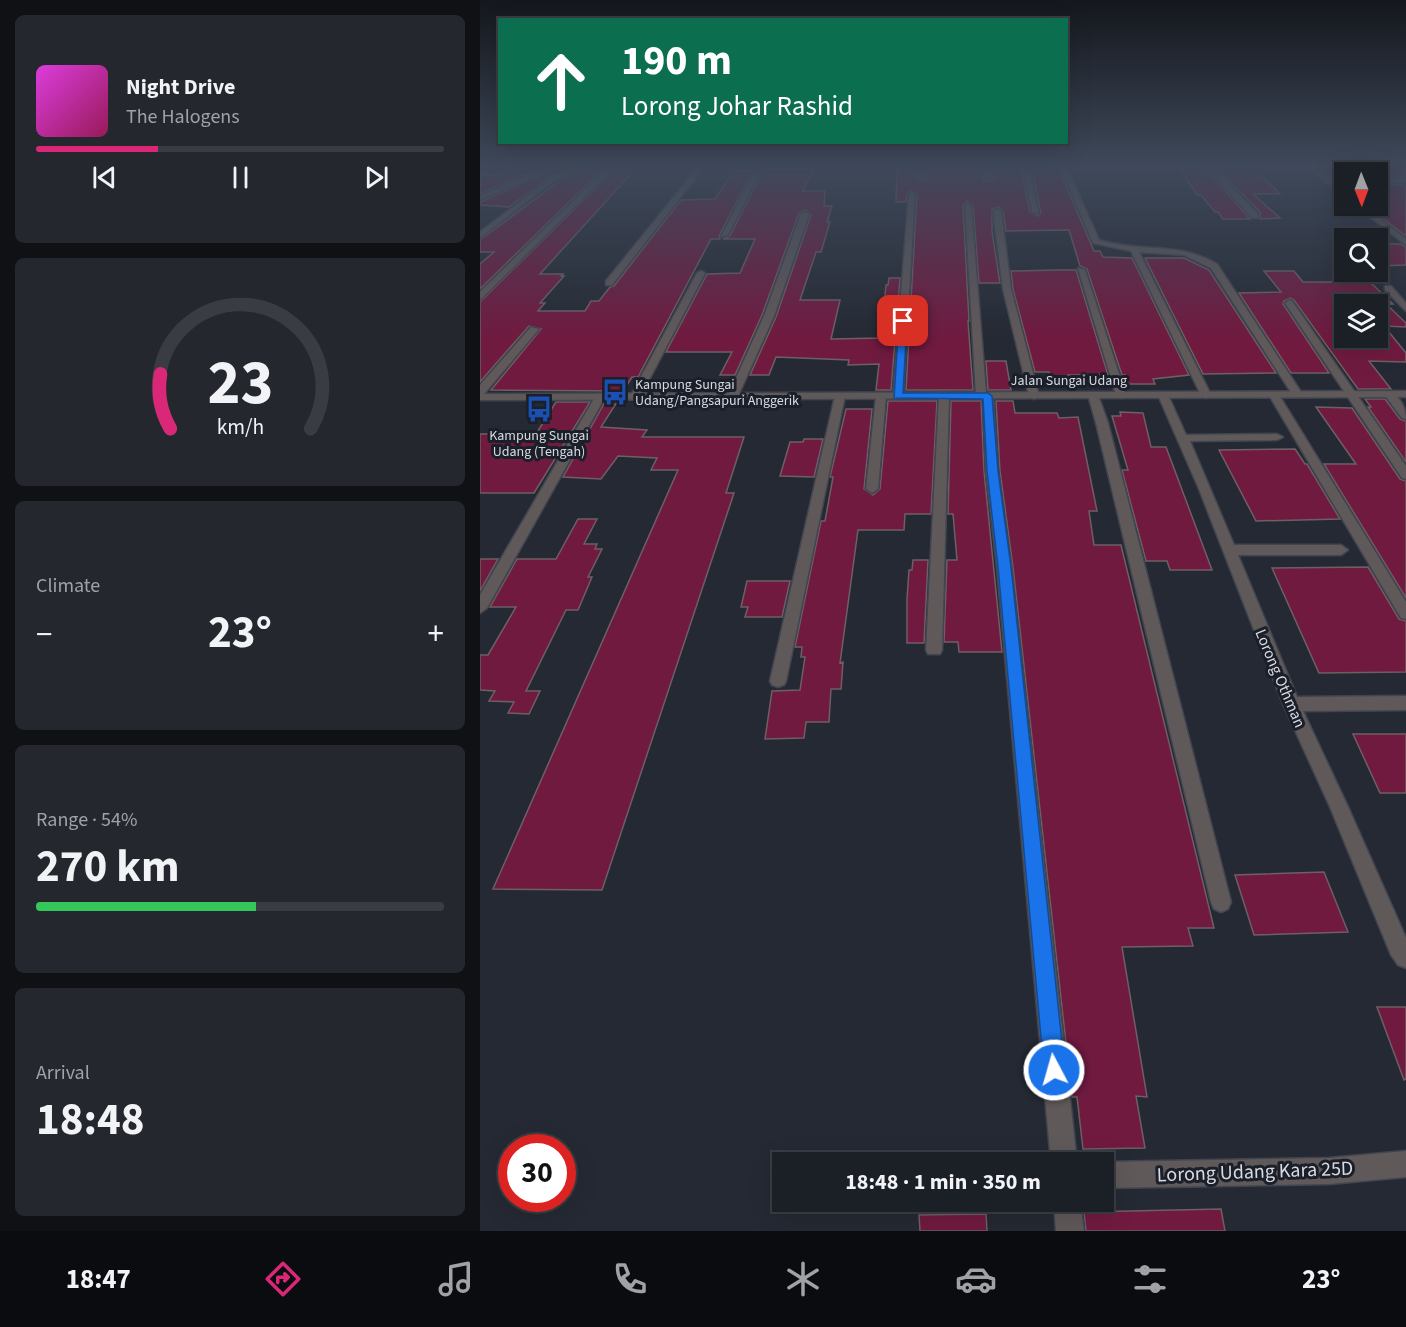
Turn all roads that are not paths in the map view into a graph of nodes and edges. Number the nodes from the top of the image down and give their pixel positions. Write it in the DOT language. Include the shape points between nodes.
graph roads {
  1 [pos="497,223"];
  2 [pos="555,223"];
  3 [pos="656,223"];
  4 [pos="730,223"];
  5 [pos="802,223"];
  6 [pos="910,223"];
  7 [pos="970,223"];
  8 [pos="999,223"];
  9 [pos="1088,223"];
  10 [pos="1381,223"];
  11 [pos="724,235"];
  12 [pos="480,237"];
  13 [pos="1406,243"];
  14 [pos="1134,250"];
  15 [pos="1081,270"];
  16 [pos="701,273"];
  17 [pos="609,283"];
  18 [pos="1388,288"];
  19 [pos="480,297"];
  20 [pos="1289,303"];
  21 [pos="1406,308"];
  22 [pos="534,329"];
  23 [pos="480,392"];
  24 [pos="1389,394"];
  25 [pos="1406,394"];
  26 [pos="1093,395"];
  27 [pos="1121,395"];
  28 [pos="1163,395"];
  29 [pos="1206,395"];
  30 [pos="1274,395"];
  31 [pos="1298,395"];
  32 [pos="1350,395"];
  33 [pos="733,396"];
  34 [pos="840,396"];
  35 [pos="881,396"];
  36 [pos="898,396"];
  37 [pos="944,396"];
  38 [pos="984,396"];
  39 [pos="1034,396"];
  40 [pos="480,397"];
  41 [pos="600,397"];
  42 [pos="635,397"];
  43 [pos="1406,416"];
  44 [pos="1277,437"];
  45 [pos="1183,438"];
  46 [pos="1406,475"];
  47 [pos="872,489"];
  48 [pos="1230,550"];
  49 [pos="1341,550"];
  50 [pos="480,608"];
  51 [pos="1406,614"];
  52 [pos="934,650"];
  53 [pos="778,681"];
  54 [pos="1291,704"];
  55 [pos="1406,704"];
  56 [pos="1221,902"];
  57 [pos="1406,957"];
  58 [pos="1063,1152"];
  59 [pos="1406,1164"];
  60 [pos="1114,1175"];
  61 [pos="1068,1212"];
  62 [pos="1070,1231"];
  1 -- 12 [label="street"];
  2 -- 19 [label="street"];
  3 -- 17 [label="street"];
  4 -- 11 [label="street"];
  5 -- 33 [label="street" via="769,316"];
  6 -- 36 [label="street"];
  7 -- 38 [label="street"];
  8 -- 39 [label="street" via="1007,289"];
  9 -- 14 [label="street" via="1096,242"];
  10 -- 13 [label="street"];
  14 -- 29 [label="street"];
  14 -- 31 [label="street" via="1182,251 1214,266"];
  15 -- 27 [label="street"];
  16 -- 42 [label="street"];
  18 -- 21 [label="street"];
  20 -- 32 [label="street"];
  22 -- 23 [label="street"];
  24 -- 25 [label="street, Jalan Sungai Udang"];
  24 -- 32 [label="street, Jalan Sungai Udang"];
  24 -- 43 [label="street"];
  26 -- 27 [label="street, Jalan Sungai Udang"];
  26 -- 39 [label="street, Jalan Sungai Udang"];
  26 -- 56 [label="street"];
  27 -- 28 [label="street, Jalan Sungai Udang"];
  28 -- 29 [label="street, Jalan Sungai Udang"];
  28 -- 45 [label="street, Lorong Othman"];
  29 -- 30 [label="street, Jalan Sungai Udang"];
  30 -- 31 [label="street, Jalan Sungai Udang"];
  30 -- 51 [label="street"];
  31 -- 32 [label="street, Jalan Sungai Udang"];
  32 -- 46 [label="street"];
  33 -- 34 [label="street, Jalan Sungai Udang"];
  33 -- 42 [label="street, Jalan Sungai Udang"];
  34 -- 35 [label="street, Jalan Sungai Udang"];
  34 -- 53 [label="street"];
  35 -- 36 [label="street, Jalan Sungai Udang"];
  35 -- 47 [label="street"];
  36 -- 37 [label="street, Jalan Sungai Udang"];
  37 -- 38 [label="street, Jalan Sungai Udang"];
  37 -- 52 [label="street"];
  38 -- 39 [label="street, Jalan Sungai Udang"];
  38 -- 58 [label="street"];
  40 -- 41 [label="street, Jalan Sungai Udang"];
  41 -- 42 [label="street, Jalan Sungai Udang"];
  41 -- 50 [label="street"];
  44 -- 45 [label="street"];
  45 -- 48 [label="street, Lorong Othman"];
  48 -- 49 [label="street"];
  48 -- 54 [label="street, Lorong Othman"];
  54 -- 55 [label="street"];
  54 -- 57 [label="street, Lorong Othman"];
  59 -- 60 [label="street, Lorong Udang Kara 25D" via="1329,1171"];
  61 -- 62 [label="street"];
}
